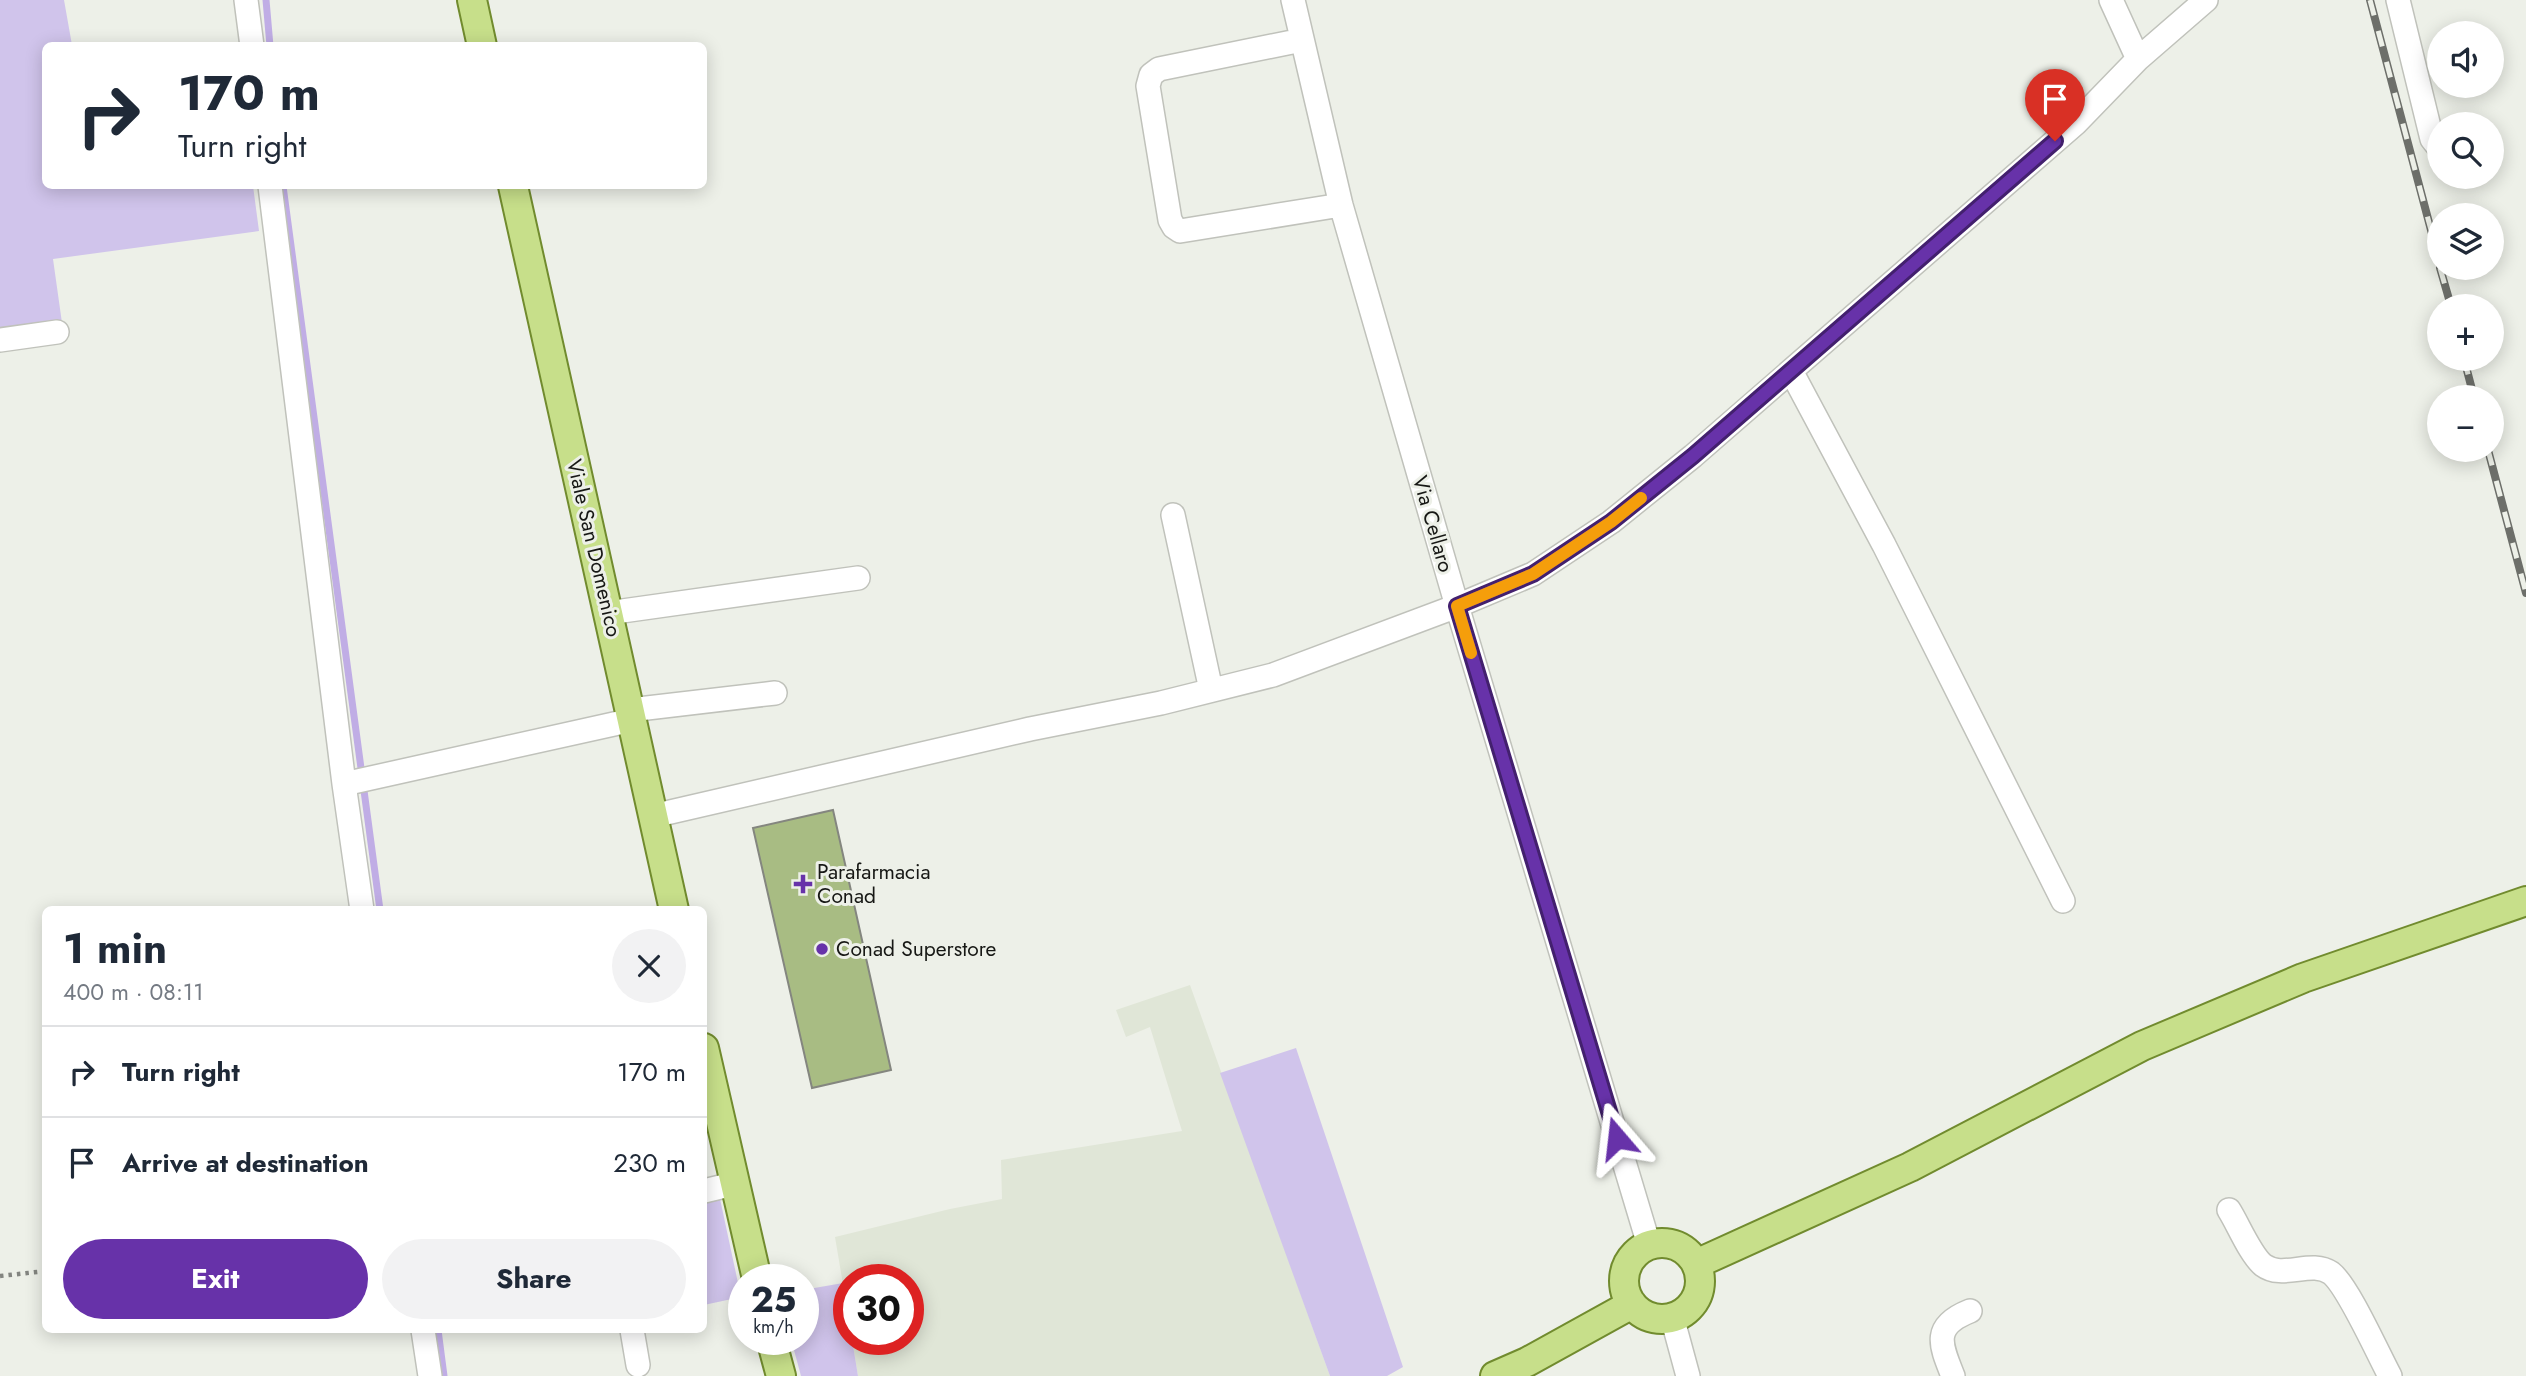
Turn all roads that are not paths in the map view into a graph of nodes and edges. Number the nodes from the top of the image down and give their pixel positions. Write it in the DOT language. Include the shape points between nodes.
graph roads {
  1 [pos="246,0"];
  2 [pos="471,0"];
  3 [pos="1293,0"];
  4 [pos="2111,0"];
  5 [pos="2206,0"];
  6 [pos="2398,0"];
  7 [pos="1303,40"];
  8 [pos="251,42"];
  9 [pos="481,42"];
  10 [pos="2138,59"];
  11 [pos="2427,119"];
  12 [pos="270,189"];
  13 [pos="514,189"];
  14 [pos="1341,205"];
  15 [pos="57,332"];
  16 [pos="0,340"];
  17 [pos="1791,371"];
  18 [pos="1173,515"];
  19 [pos="859,578"];
  20 [pos="1457,606"];
  21 [pos="608,613"];
  22 [pos="1211,690"];
  23 [pos="775,693"];
  24 [pos="631,715"];
  25 [pos="357,781"];
  26 [pos="653,816"];
  27 [pos="2063,901"];
  28 [pos="2526,901"];
  29 [pos="362,906"];
  30 [pos="673,906"];
  31 [pos="707,1062"];
  32 [pos="733,1184"];
  33 [pos="707,1190"];
  34 [pos="2229,1209"];
  35 [pos="1649,1245"];
  36 [pos="753,1264"];
  37 [pos="1696,1264"];
  38 [pos="1632,1304"];
  39 [pos="1970,1311"];
  40 [pos="1672,1317"];
  41 [pos="423,1333"];
  42 [pos="633,1333"];
  43 [pos="775,1355"];
  44 [pos="638,1365"];
  45 [pos="430,1376"];
  46 [pos="781,1376"];
  47 [pos="1495,1376"];
  48 [pos="1688,1376"];
  49 [pos="1953,1376"];
  50 [pos="2390,1376"];
  1 -- 8 [label="street"];
  2 -- 9 [label="main road"];
  3 -- 7 [label="street, Via Cellaro"];
  4 -- 10 [label="street"];
  5 -- 10 [label="street"];
  6 -- 11 [label="street"];
  7 -- 14 [label="street, Via Cellaro"];
  7 -- 14 [label="street" via="1159,69 1151,75 1148,86 1170,220 1180,231"];
  10 -- 17 [label="street" via="2076,122"];
  12 -- 25 [label="street"];
  13 -- 21 [label="main road, Viale San Domenico"];
  14 -- 20 [label="street, Via Cellaro"];
  15 -- 16 [label="street"];
  17 -- 20 [label="street" via="1611,522 1533,574"];
  17 -- 27 [label="street"];
  18 -- 22 [label="street"];
  19 -- 21 [label="street"];
  20 -- 22 [label="street" via="1273,675"];
  20 -- 35 [label="street, Via Cellaro"];
  21 -- 24 [label="main road, Viale San Domenico"];
  22 -- 26 [label="street"];
  23 -- 24 [label="street"];
  24 -- 25 [label="street"];
  24 -- 26 [label="main road, Viale San Domenico"];
  25 -- 29 [label="street"];
  26 -- 30 [label="main road, Viale San Domenico"];
  28 -- 37 [label="main road" via="2303,978 2142,1046 1910,1167"];
  31 -- 32 [label="main road"];
  32 -- 33 [label="street"];
  32 -- 36 [label="main road"];
  34 -- 50 [label="street" via="2264,1265 2285,1271 2319,1268 2336,1278"];
  35 -- 37 [label="main road" via="1671,1243"];
  35 -- 38 [label="main road" via="1639,1250 1626,1270 1624,1282"];
  37 -- 40 [label="main road" via="1700,1286 1696,1296 1682,1313"];
  38 -- 40 [label="main road" via="1650,1317"];
  38 -- 47 [label="main road"];
  39 -- 49 [label="street" via="1946,1325 1941,1337"];
  40 -- 48 [label="street"];
  41 -- 45 [label="street"];
  42 -- 44 [label="street"];
  43 -- 46 [label="main road"];
}
